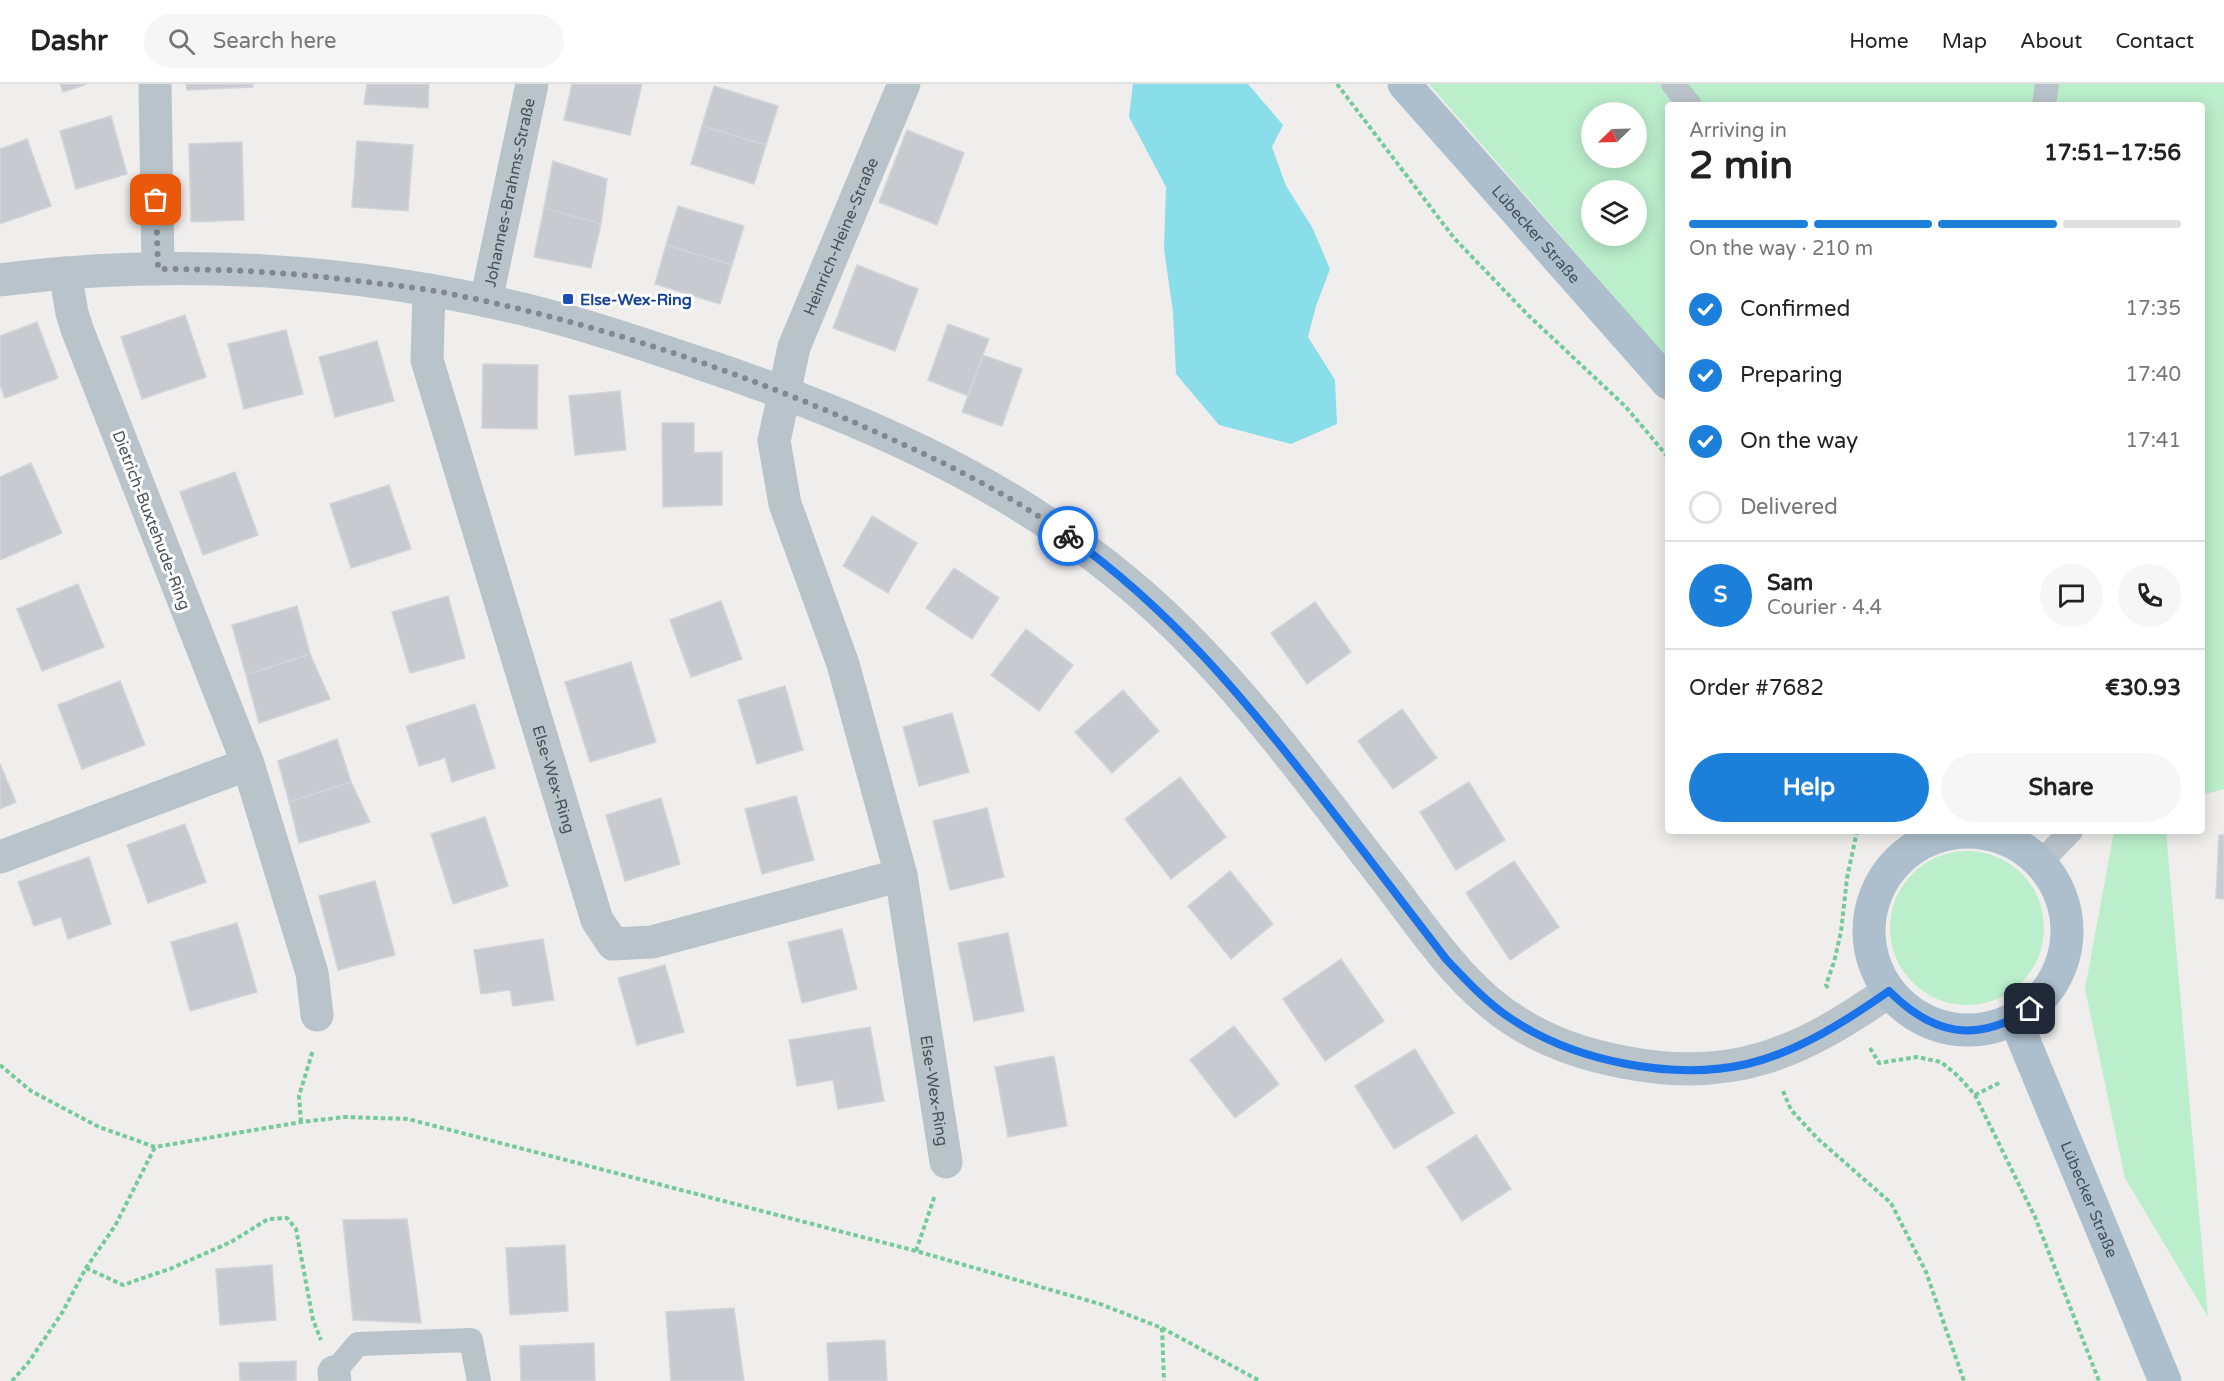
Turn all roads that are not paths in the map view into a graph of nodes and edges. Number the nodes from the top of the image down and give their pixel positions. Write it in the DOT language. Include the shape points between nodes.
graph roads {
  1 [pos="155,84"];
  2 [pos="532,84"];
  3 [pos="904,84"];
  4 [pos="1404,84"];
  5 [pos="1673,84"];
  6 [pos="2048,84"];
  7 [pos="1688,102"];
  8 [pos="2045,102"];
  9 [pos="158,269"];
  10 [pos="65,273"];
  11 [pos="0,280"];
  12 [pos="429,290"];
  13 [pos="486,301"];
  14 [pos="1665,381"];
  15 [pos="783,391"];
  16 [pos="248,764"];
  17 [pos="1938,834"];
  18 [pos="1987,834"];
  19 [pos="2068,834"];
  20 [pos="0,857"];
  21 [pos="2040,863"];
  22 [pos="901,875"];
  23 [pos="1889,991"];
  24 [pos="317,1015"];
  25 [pos="2015,1019"];
  26 [pos="946,1162"];
  27 [pos="334,1377"];
  28 [pos="479,1381"];
  29 [pos="2165,1381"];
  1 -- 9 [label="street"];
  2 -- 13 [label="street, Johannes-Brahms-Straße"];
  3 -- 15 [label="street, Heinrich-Heine-Straße" via="794,347"];
  4 -- 14 [label="main road, Lübecker Straße"];
  5 -- 7 [label="lane"];
  6 -- 8 [label="lane"];
  9 -- 10 [label="street"];
  9 -- 12 [label="street" via="264,270"];
  10 -- 11 [label="street"];
  10 -- 16 [label="street, Dietrich-Buxtehude-Ring" via="77,329"];
  12 -- 13 [label="street"];
  12 -- 22 [label="street, Else-Wex-Ring" via="427,360 597,920 613,944 651,942"];
  13 -- 15 [label="street" via="591,327"];
  15 -- 22 [label="street, Else-Wex-Ring" via="774,441 785,504 843,664"];
  15 -- 23 [label="street" via="912,447 999,491 1071,538 1144,596 1198,649 1265,726 1446,959 1489,1003 1526,1028 1569,1048 1642,1066 1712,1070 1768,1057 1815,1036"];
  16 -- 20 [label="street"];
  16 -- 24 [label="street, Dietrich-Buxtehude-Ring" via="312,973"];
  17 -- 23 [label="main road" via="1893,864 1874,900 1869,947"];
  18 -- 21 [label="main road" via="2022,847"];
  19 -- 21 [label="lane"];
  21 -- 25 [label="main road" via="2060,892 2068,931 2065,952 2044,995"];
  22 -- 26 [label="street, Else-Wex-Ring"];
  23 -- 25 [label="main road" via="1907,1010 1949,1029 1981,1030"];
  25 -- 29 [label="main road, Lübecker Straße"];
  27 -- 28 [label="lane" via="358,1344 471,1340"];
}
